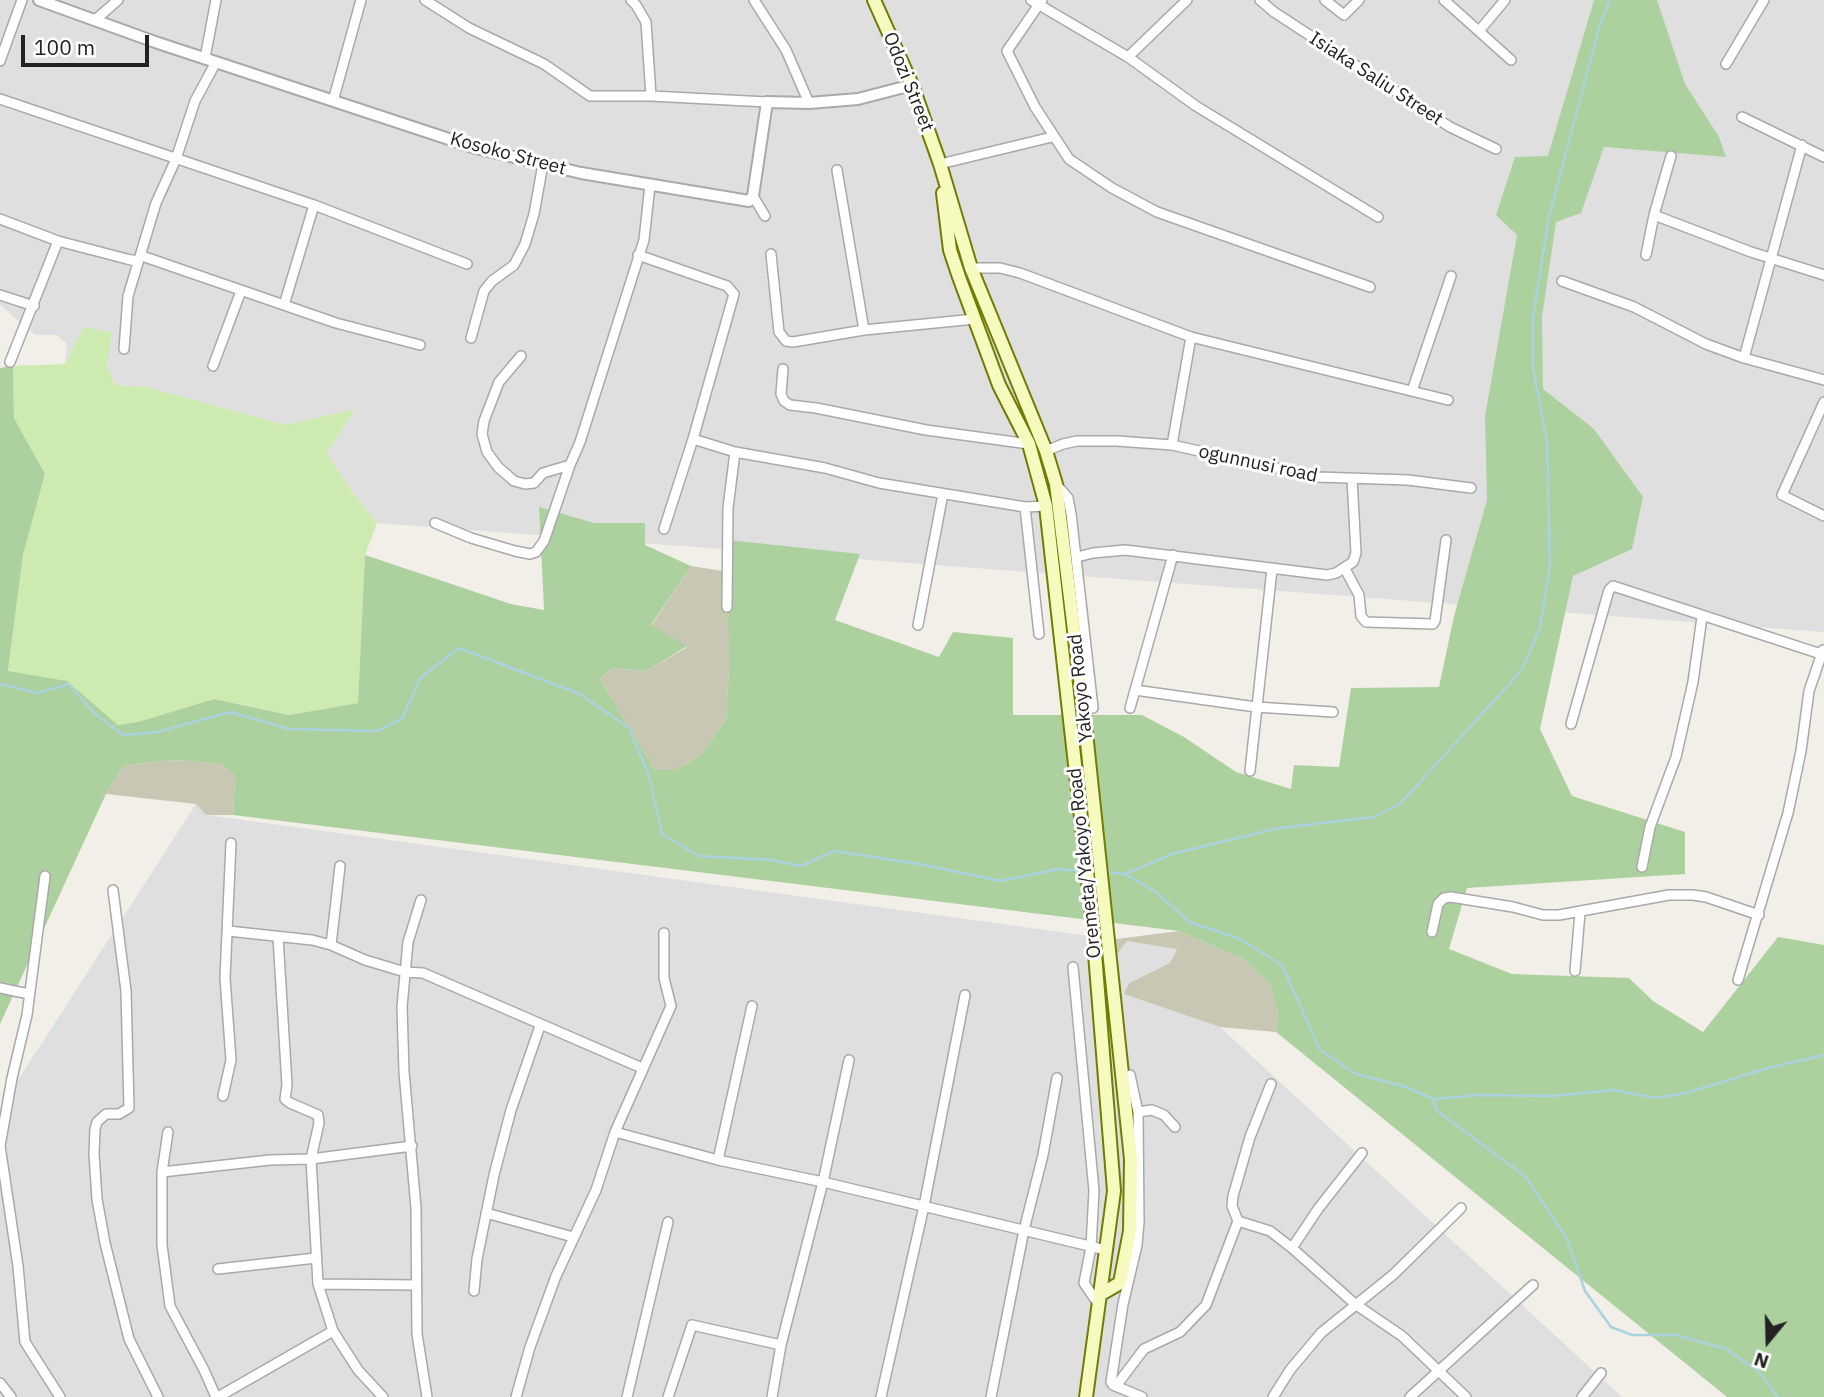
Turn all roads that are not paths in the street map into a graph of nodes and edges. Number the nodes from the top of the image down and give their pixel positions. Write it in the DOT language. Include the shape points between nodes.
graph roads {
  1 [pos="22,0"];
  2 [pos="39,0"];
  3 [pos="118,0"];
  4 [pos="216,0"];
  5 [pos="361,0"];
  6 [pos="425,0"];
  7 [pos="631,0"];
  8 [pos="754,0"];
  9 [pos="874,0"];
  10 [pos="1187,0"];
  11 [pos="1260,0"];
  12 [pos="1325,0"];
  13 [pos="1359,0"];
  14 [pos="1444,0"];
  15 [pos="1505,0"];
  16 [pos="1764,0"];
  17 [pos="1037,1"];
  18 [pos="95,20"];
  19 [pos="1479,31"];
  20 [pos="1128,57"];
  21 [pos="210,60"];
  22 [pos="1511,60"];
  23 [pos="0,61"];
  24 [pos="1726,64"];
  25 [pos="912,85"];
  26 [pos="651,96"];
  27 [pos="0,99"];
  28 [pos="332,101"];
  29 [pos="767,102"];
  30 [pos="808,103"];
  31 [pos="1742,117"];
  32 [pos="1052,137"];
  33 [pos="1802,145"];
  34 [pos="1496,149"];
  35 [pos="1671,156"];
  36 [pos="1824,157"];
  37 [pos="176,159"];
  38 [pos="543,164"];
  39 [pos="940,164"];
  40 [pos="837,170"];
  41 [pos="650,184"];
  42 [pos="753,196"];
  43 [pos="314,205"];
  44 [pos="1654,215"];
  45 [pos="765,216"];
  46 [pos="1378,217"];
  47 [pos="0,219"];
  48 [pos="58,241"];
  49 [pos="771,254"];
  50 [pos="1646,255"];
  51 [pos="142,256"];
  52 [pos="638,256"];
  53 [pos="1773,257"];
  54 [pos="467,264"];
  55 [pos="971,268"];
  56 [pos="1824,275"];
  57 [pos="1451,276"];
  58 [pos="1563,281"];
  59 [pos="1370,287"];
  60 [pos="241,291"];
  61 [pos="0,295"];
  62 [pos="284,305"];
  63 [pos="34,306"];
  64 [pos="975,319"];
  65 [pos="864,330"];
  66 [pos="1191,337"];
  67 [pos="471,338"];
  68 [pos="420,345"];
  69 [pos="124,349"];
  70 [pos="520,356"];
  71 [pos="1744,358"];
  72 [pos="10,362"];
  73 [pos="214,366"];
  74 [pos="783,369"];
  75 [pos="1824,380"];
  76 [pos="1412,391"];
  77 [pos="1448,400"];
  78 [pos="1824,402"];
  79 [pos="693,439"];
  80 [pos="1029,444"];
  81 [pos="1172,446"];
  82 [pos="1046,451"];
  83 [pos="735,452"];
  84 [pos="570,465"];
  85 [pos="1352,478"];
  86 [pos="1056,485"];
  87 [pos="1471,488"];
  88 [pos="943,494"];
  89 [pos="1046,506"];
  90 [pos="1025,507"];
  91 [pos="1824,516"];
  92 [pos="435,523"];
  93 [pos="664,529"];
  94 [pos="1446,540"];
  95 [pos="1173,555"];
  96 [pos="1077,557"];
  97 [pos="1272,569"];
  98 [pos="1345,569"];
  99 [pos="727,607"];
  100 [pos="1702,617"];
  101 [pos="918,625"];
  102 [pos="1039,634"];
  103 [pos="1823,652"];
  104 [pos="1135,690"];
  105 [pos="1256,707"];
  106 [pos="1093,708"];
  107 [pos="1130,708"];
  108 [pos="1333,712"];
  109 [pos="1571,723"];
  110 [pos="1250,771"];
  111 [pos="231,844"];
  112 [pos="340,866"];
  113 [pos="1642,867"];
  114 [pos="45,876"];
  115 [pos="113,890"];
  116 [pos="421,900"];
  117 [pos="1580,913"];
  118 [pos="1759,915"];
  119 [pos="228,930"];
  120 [pos="1432,932"];
  121 [pos="664,933"];
  122 [pos="278,937"];
  123 [pos="331,945"];
  124 [pos="1073,967"];
  125 [pos="1575,971"];
  126 [pos="404,972"];
  127 [pos="1738,980"];
  128 [pos="0,988"];
  129 [pos="29,994"];
  130 [pos="965,995"];
  131 [pos="752,1006"];
  132 [pos="540,1026"];
  133 [pos="849,1060"];
  134 [pos="642,1068"];
  135 [pos="1130,1076"];
  136 [pos="1056,1078"];
  137 [pos="1270,1084"];
  138 [pos="223,1096"];
  139 [pos="1138,1112"];
  140 [pos="1175,1127"];
  141 [pos="169,1132"];
  142 [pos="615,1132"];
  143 [pos="0,1145"];
  144 [pos="412,1146"];
  145 [pos="1362,1153"];
  146 [pos="311,1159"];
  147 [pos="718,1160"];
  148 [pos="162,1172"];
  149 [pos="823,1182"];
  150 [pos="924,1206"];
  151 [pos="1461,1208"];
  152 [pos="486,1213"];
  153 [pos="1238,1221"];
  154 [pos="668,1222"];
  155 [pos="1024,1230"];
  156 [pos="573,1237"];
  157 [pos="1091,1247"];
  158 [pos="1292,1248"];
  159 [pos="1106,1250"];
  160 [pos="316,1258"];
  161 [pos="218,1269"];
  162 [pos="318,1284"];
  163 [pos="416,1285"];
  164 [pos="1533,1285"];
  165 [pos="474,1291"];
  166 [pos="1100,1300"];
  167 [pos="1355,1304"];
  168 [pos="333,1331"];
  169 [pos="781,1345"];
  170 [pos="1438,1371"];
  171 [pos="1601,1373"];
  172 [pos="0,1383"];
  173 [pos="1116,1386"];
  174 [pos="11,1397"];
  175 [pos="60,1397"];
  176 [pos="158,1397"];
  177 [pos="217,1397"];
  178 [pos="383,1397"];
  179 [pos="427,1397"];
  180 [pos="516,1397"];
  181 [pos="627,1397"];
  182 [pos="668,1397"];
  183 [pos="772,1397"];
  184 [pos="881,1397"];
  185 [pos="991,1397"];
  186 [pos="1086,1397"];
  187 [pos="1142,1397"];
  188 [pos="1273,1397"];
  189 [pos="1410,1397"];
  190 [pos="1466,1397"];
  191 [pos="1582,1397"];
  1 -- 23 [label="street"];
  2 -- 18 [label="street, Kosoko Street"];
  3 -- 18 [label="street"];
  4 -- 21 [label="street"];
  5 -- 28 [label="street"];
  6 -- 26 [label="street" via="469,28 544,64 590,96"];
  7 -- 26 [label="street" via="646,22"];
  8 -- 30 [label="street" via="786,50"];
  9 -- 25 [label="main road, Odozi Street"];
  10 -- 20 [label="street"];
  11 -- 34 [label="street, Isiaka Saliu Street" via="1450,127"];
  12 -- 13 [label="street" via="1344,15"];
  14 -- 19 [label="street"];
  15 -- 19 [label="street"];
  16 -- 24 [label="street"];
  17 -- 20 [label="street"];
  17 -- 32 [label="street" via="1007,51"];
  18 -- 21 [label="street, Kosoko Street"];
  19 -- 22 [label="street"];
  20 -- 46 [label="street" via="1196,106"];
  21 -- 28 [label="street, Kosoko Street"];
  21 -- 37 [label="street"];
  25 -- 30 [label="street" via="858,99"];
  25 -- 39 [label="main road, Odozi Street"];
  26 -- 29 [label="street"];
  27 -- 37 [label="street"];
  28 -- 38 [label="street, Kosoko Street" via="476,148"];
  29 -- 30 [label="street"];
  29 -- 42 [label="street"];
  31 -- 33 [label="street"];
  32 -- 39 [label="street"];
  32 -- 59 [label="street" via="1069,159 1157,212"];
  33 -- 36 [label="street"];
  33 -- 53 [label="street"];
  35 -- 44 [label="street"];
  37 -- 43 [label="street"];
  37 -- 51 [label="street" via="156,203"];
  38 -- 41 [label="street, Kosoko Street"];
  38 -- 67 [label="street" via="525,244 514,264 484,291"];
  39 -- 55 [label="main road, Yakoyo Road"];
  39 -- 64 [label="main road, Oremeta/Yakoyo Road" via="950,250"];
  40 -- 65 [label="street"];
  41 -- 42 [label="street, Kosoko Street" via="749,201"];
  41 -- 52 [label="street"];
  42 -- 45 [label="street"];
  43 -- 54 [label="street"];
  43 -- 62 [label="street"];
  44 -- 50 [label="street"];
  44 -- 53 [label="street"];
  47 -- 48 [label="street"];
  48 -- 51 [label="street" via="136,261"];
  48 -- 63 [label="street"];
  49 -- 65 [label="street" via="782,337 793,342"];
  51 -- 60 [label="street"];
  51 -- 69 [label="street" via="128,296"];
  52 -- 79 [label="street" via="727,286 734,294"];
  52 -- 84 [label="street"];
  53 -- 56 [label="street"];
  53 -- 71 [label="street"];
  55 -- 66 [label="street" via="1020,273"];
  55 -- 82 [label="main road, Yakoyo Road"];
  57 -- 76 [label="street"];
  58 -- 71 [label="street" via="1634,307"];
  60 -- 62 [label="street"];
  60 -- 73 [label="street"];
  61 -- 63 [label="street"];
  62 -- 68 [label="street"];
  63 -- 72 [label="street"];
  64 -- 65 [label="street"];
  64 -- 80 [label="main road, Oremeta/Yakoyo Road" via="999,384"];
  66 -- 76 [label="street"];
  66 -- 81 [label="street"];
  70 -- 84 [label="street" via="499,382 484,421 487,452 514,481 525,484"];
  71 -- 75 [label="street"];
  74 -- 80 [label="street" via="781,394 790,405"];
  76 -- 77 [label="street"];
  78 -- 91 [label="street" via="1782,495"];
  79 -- 83 [label="street"];
  79 -- 93 [label="street"];
  80 -- 89 [label="main road, Oremeta/Yakoyo Road"];
  81 -- 82 [label="street, ogunnusi road" via="1077,441"];
  81 -- 85 [label="street, ogunnusi road" via="1317,477"];
  82 -- 86 [label="main road, Yakoyo Road"];
  83 -- 88 [label="street"];
  83 -- 99 [label="street" via="728,508"];
  84 -- 92 [label="street" via="536,552 515,551"];
  85 -- 87 [label="street, ogunnusi road"];
  85 -- 98 [label="street" via="1356,553"];
  86 -- 96 [label="street" via="1068,498"];
  86 -- 166 [label="main road, Yakoyo Road" via="1131,1160 1130,1231 1120,1283"];
  88 -- 90 [label="street"];
  88 -- 101 [label="street"];
  89 -- 90 [label="street"];
  89 -- 159 [label="main road, Oremeta/Yakoyo Road" via="1092,916 1112,1161 1114,1191"];
  90 -- 102 [label="street"];
  94 -- 98 [label="street" via="1433,624 1366,622"];
  95 -- 96 [label="street" via="1125,550"];
  95 -- 97 [label="street"];
  95 -- 104 [label="street"];
  96 -- 106 [label="street"];
  97 -- 98 [label="street" via="1327,575"];
  97 -- 105 [label="street"];
  100 -- 103 [label="street"];
  100 -- 109 [label="street" via="1614,586 1609,590"];
  100 -- 113 [label="street" via="1676,757 1650,827"];
  103 -- 118 [label="street" via="1810,691 1788,814"];
  104 -- 105 [label="street"];
  104 -- 107 [label="street"];
  105 -- 108 [label="street"];
  105 -- 110 [label="street"];
  111 -- 119 [label="street"];
  112 -- 123 [label="street"];
  114 -- 129 [label="street"];
  115 -- 176 [label="street" via="127,991 129,1108 106,1114 97,1122 97,1199 129,1339"];
  116 -- 126 [label="street"];
  117 -- 118 [label="street" via="1681,895 1706,897"];
  117 -- 120 [label="street" via="1543,915 1451,897 1438,904"];
  117 -- 125 [label="street"];
  118 -- 127 [label="street"];
  119 -- 122 [label="street"];
  119 -- 138 [label="street" via="225,978 231,1060"];
  121 -- 134 [label="street" via="664,978 671,1006"];
  122 -- 123 [label="street"];
  122 -- 146 [label="street" via="285,1099 318,1115"];
  123 -- 126 [label="street"];
  124 -- 157 [label="street" via="1094,1191"];
  126 -- 132 [label="street" via="423,973 460,987"];
  126 -- 144 [label="street" via="404,1072"];
  128 -- 129 [label="street"];
  129 -- 143 [label="street"];
  130 -- 150 [label="street"];
  131 -- 147 [label="street"];
  132 -- 134 [label="street"];
  132 -- 152 [label="street" via="511,1110"];
  133 -- 149 [label="street"];
  134 -- 142 [label="street"];
  135 -- 139 [label="street"];
  136 -- 155 [label="street"];
  137 -- 153 [label="street" via="1233,1196"];
  139 -- 140 [label="street" via="1152,1110"];
  139 -- 173 [label="street" via="1139,1222 1111,1382"];
  141 -- 148 [label="street"];
  142 -- 147 [label="street"];
  142 -- 156 [label="street" via="596,1190"];
  143 -- 175 [label="street" via="25,1342"];
  144 -- 146 [label="street"];
  144 -- 163 [label="street"];
  145 -- 158 [label="street"];
  146 -- 148 [label="street"];
  146 -- 160 [label="street"];
  147 -- 149 [label="street"];
  148 -- 177 [label="street" via="162,1245 170,1306"];
  149 -- 150 [label="street"];
  149 -- 169 [label="street"];
  150 -- 155 [label="street"];
  150 -- 184 [label="street"];
  151 -- 167 [label="street" via="1394,1274"];
  152 -- 156 [label="street"];
  152 -- 165 [label="street"];
  153 -- 158 [label="street" via="1270,1231"];
  153 -- 173 [label="street" via="1206,1305 1180,1332 1144,1349"];
  154 -- 181 [label="street"];
  155 -- 157 [label="street"];
  155 -- 185 [label="street"];
  156 -- 180 [label="street" via="530,1347"];
  157 -- 159 [label="street"];
  157 -- 166 [label="street" via="1084,1283"];
  158 -- 167 [label="street"];
  159 -- 166 [label="main road, Oremeta/Yakoyo Road"];
  160 -- 161 [label="street"];
  160 -- 162 [label="street"];
  162 -- 163 [label="street"];
  162 -- 168 [label="street"];
  163 -- 179 [label="street" via="417,1334"];
  164 -- 170 [label="street"];
  166 -- 186 [label="main road, Oremeta/Yakoyo Road"];
  167 -- 170 [label="street" via="1402,1336"];
  167 -- 188 [label="street" via="1321,1333"];
  168 -- 177 [label="street"];
  168 -- 178 [label="street" via="358,1370"];
  169 -- 182 [label="street" via="692,1325"];
  169 -- 183 [label="street"];
  170 -- 189 [label="street"];
  170 -- 190 [label="street"];
  171 -- 191 [label="street"];
  172 -- 174 [label="street"];
  173 -- 187 [label="street"];
}
